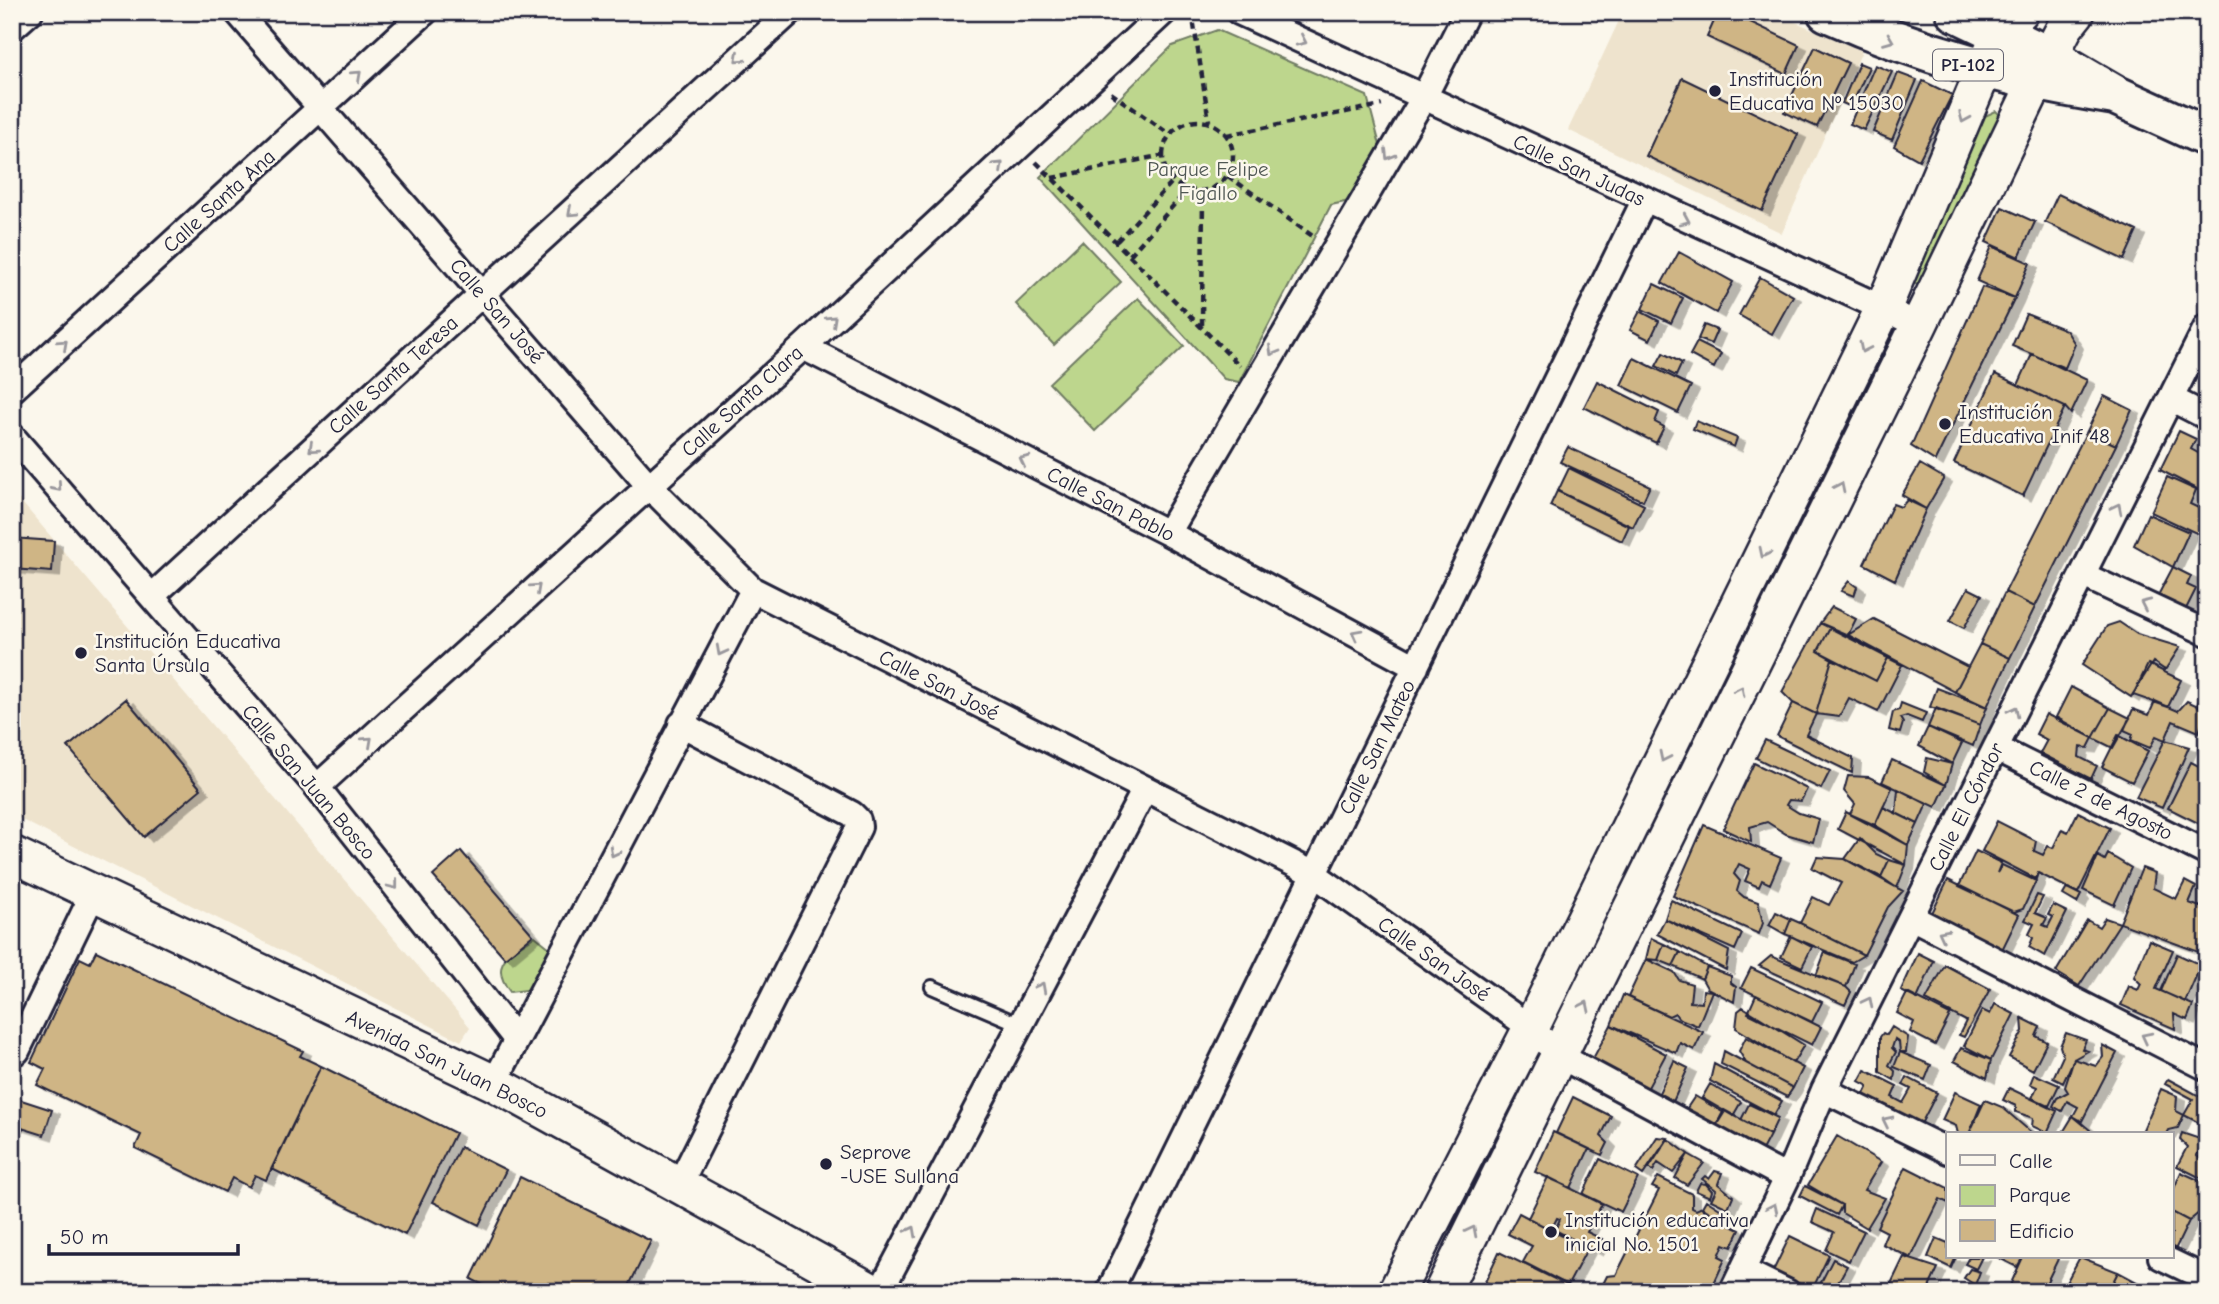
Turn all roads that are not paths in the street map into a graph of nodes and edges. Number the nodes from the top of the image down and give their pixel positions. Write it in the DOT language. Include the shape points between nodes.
graph roads {
  1 [pos="30,12"];
  2 [pos="237,12"];
  3 [pos="425,12"];
  4 [pos="790,12"];
  5 [pos="1164,12"];
  6 [pos="1240,12"];
  7 [pos="1467,12"];
  8 [pos="1827,12"];
  9 [pos="1956,12"];
  10 [pos="2077,12"];
  11 [pos="2010,22"];
  12 [pos="12,28"];
  13 [pos="2043,69"];
  14 [pos="1985,70"];
  15 [pos="1424,97"];
  16 [pos="321,108"];
  17 [pos="2207,137"];
  18 [pos="1644,201"];
  19 [pos="482,294"];
  20 [pos="1883,309"];
  21 [pos="1919,325"];
  22 [pos="2207,327"];
  23 [pos="803,347"];
  24 [pos="12,390"];
  25 [pos="2172,399"];
  26 [pos="2207,417"];
  27 [pos="12,436"];
  28 [pos="649,486"];
  29 [pos="1168,533"];
  30 [pos="2083,575"];
  31 [pos="753,590"];
  32 [pos="152,596"];
  33 [pos="2207,633"];
  34 [pos="1416,667"];
  35 [pos="681,724"];
  36 [pos="1996,748"];
  37 [pos="317,787"];
  38 [pos="1145,789"];
  39 [pos="2207,853"];
  40 [pos="12,854"];
  41 [pos="1314,874"];
  42 [pos="93,894"];
  43 [pos="1911,917"];
  44 [pos="932,987"];
  45 [pos="1021,1025"];
  46 [pos="1531,1028"];
  47 [pos="516,1039"];
  48 [pos="17,1051"];
  49 [pos="1560,1056"];
  50 [pos="2207,1068"];
  51 [pos="494,1083"];
  52 [pos="1824,1090"];
  53 [pos="1946,1150"];
  54 [pos="1787,1178"];
  55 [pos="679,1185"];
  56 [pos="2163,1258"];
  57 [pos="2204,1281"];
  58 [pos="1738,1282"];
  59 [pos="873,1292"];
  60 [pos="880,1292"];
  61 [pos="1109,1292"];
  62 [pos="1396,1292"];
  63 [pos="1441,1292"];
  64 [pos="1787,1292"];
  1 -- 12 [label="street"];
  2 -- 16 [label="street, Calle San José"];
  16 -- 3 [label="street, Calle Santa Ana, one-way"];
  4 -- 19 [label="street, Calle Santa Teresa, one-way"];
  23 -- 5 [label="street, Calle Santa Clara, one-way"];
  6 -- 15 [label="street, Calle San Judas, one-way"];
  7 -- 15 [label="street"];
  8 -- 14 [label="main road, PI-102, one-way" via="1895,43"];
  9 -- 11 [label="main road, PI-102"];
  10 -- 13 [label="street"];
  11 -- 13 [label="main road, PI-102"];
  11 -- 14 [label="street"];
  13 -- 14 [label="main road, PI-102"];
  13 -- 17 [label="main road, PI-102" via="2115,95"];
  13 -- 21 [label="street"];
  14 -- 20 [label="street, one-way"];
  15 -- 18 [label="street, Calle San Judas"];
  15 -- 29 [label="street, one-way"];
  16 -- 19 [label="street, Calle San José"];
  24 -- 16 [label="street, Calle Santa Ana, one-way"];
  18 -- 20 [label="street, Calle San Judas, one-way"];
  18 -- 34 [label="street, Calle San Mateo"];
  19 -- 28 [label="street, Calle San José"];
  19 -- 32 [label="street, Calle Santa Teresa, one-way"];
  20 -- 21 [label="street, Calle San Judas"];
  20 -- 46 [label="street, one-way"];
  49 -- 21 [label="street, one-way"];
  22 -- 25 [label="street, Calle El Cóndor"];
  23 -- 28 [label="street, Calle Santa Clara"];
  29 -- 23 [label="street, Calle San Pablo, one-way"];
  25 -- 26 [label="street"];
  30 -- 25 [label="street, Calle El Cóndor, one-way"];
  27 -- 32 [label="street, Calle San Juan Bosco, one-way"];
  28 -- 31 [label="street, Calle San José"];
  37 -- 28 [label="street, Calle Santa Clara, one-way"];
  34 -- 29 [label="street, Calle San Pablo, one-way"];
  33 -- 30 [label="street, one-way"];
  36 -- 30 [label="street, Calle El Cóndor, one-way"];
  31 -- 35 [label="street, one-way"];
  31 -- 38 [label="street, Calle San José"];
  32 -- 37 [label="street, Calle San Juan Bosco"];
  34 -- 41 [label="street, Calle San Mateo"];
  35 -- 47 [label="street, one-way"];
  35 -- 55 [label="street" via="852,814 859,827"];
  36 -- 39 [label="street, Calle 2 de Agosto"];
  36 -- 43 [label="street, Calle El Cóndor"];
  37 -- 47 [label="street, Calle San Juan Bosco, one-way"];
  38 -- 41 [label="street, Calle San José"];
  45 -- 38 [label="street, one-way"];
  40 -- 42 [label="street, Avenida San Juan Bosco"];
  41 -- 46 [label="street, Calle San José"];
  41 -- 61 [label="street, Calle San Mateo"];
  42 -- 48 [label="street"];
  42 -- 51 [label="street, Avenida San Juan Bosco"];
  50 -- 43 [label="street, one-way"];
  52 -- 43 [label="street, Calle El Cóndor, one-way"];
  44 -- 45 [label="lane"];
  60 -- 45 [label="street, one-way"];
  46 -- 49 [label="street, Calle San José"];
  46 -- 62 [label="street"];
  47 -- 51 [label="street"];
  49 -- 54 [label="street, Calle San José"];
  63 -- 49 [label="street, one-way"];
  51 -- 55 [label="street, Avenida San Juan Bosco"];
  53 -- 52 [label="street, one-way"];
  52 -- 54 [label="street, Calle El Cóndor"];
  58 -- 54 [label="street, Calle El Cóndor, one-way"];
  55 -- 59 [label="street, Avenida San Juan Bosco"];
  56 -- 57 [label="street"];
  58 -- 64 [label="street"];
}
